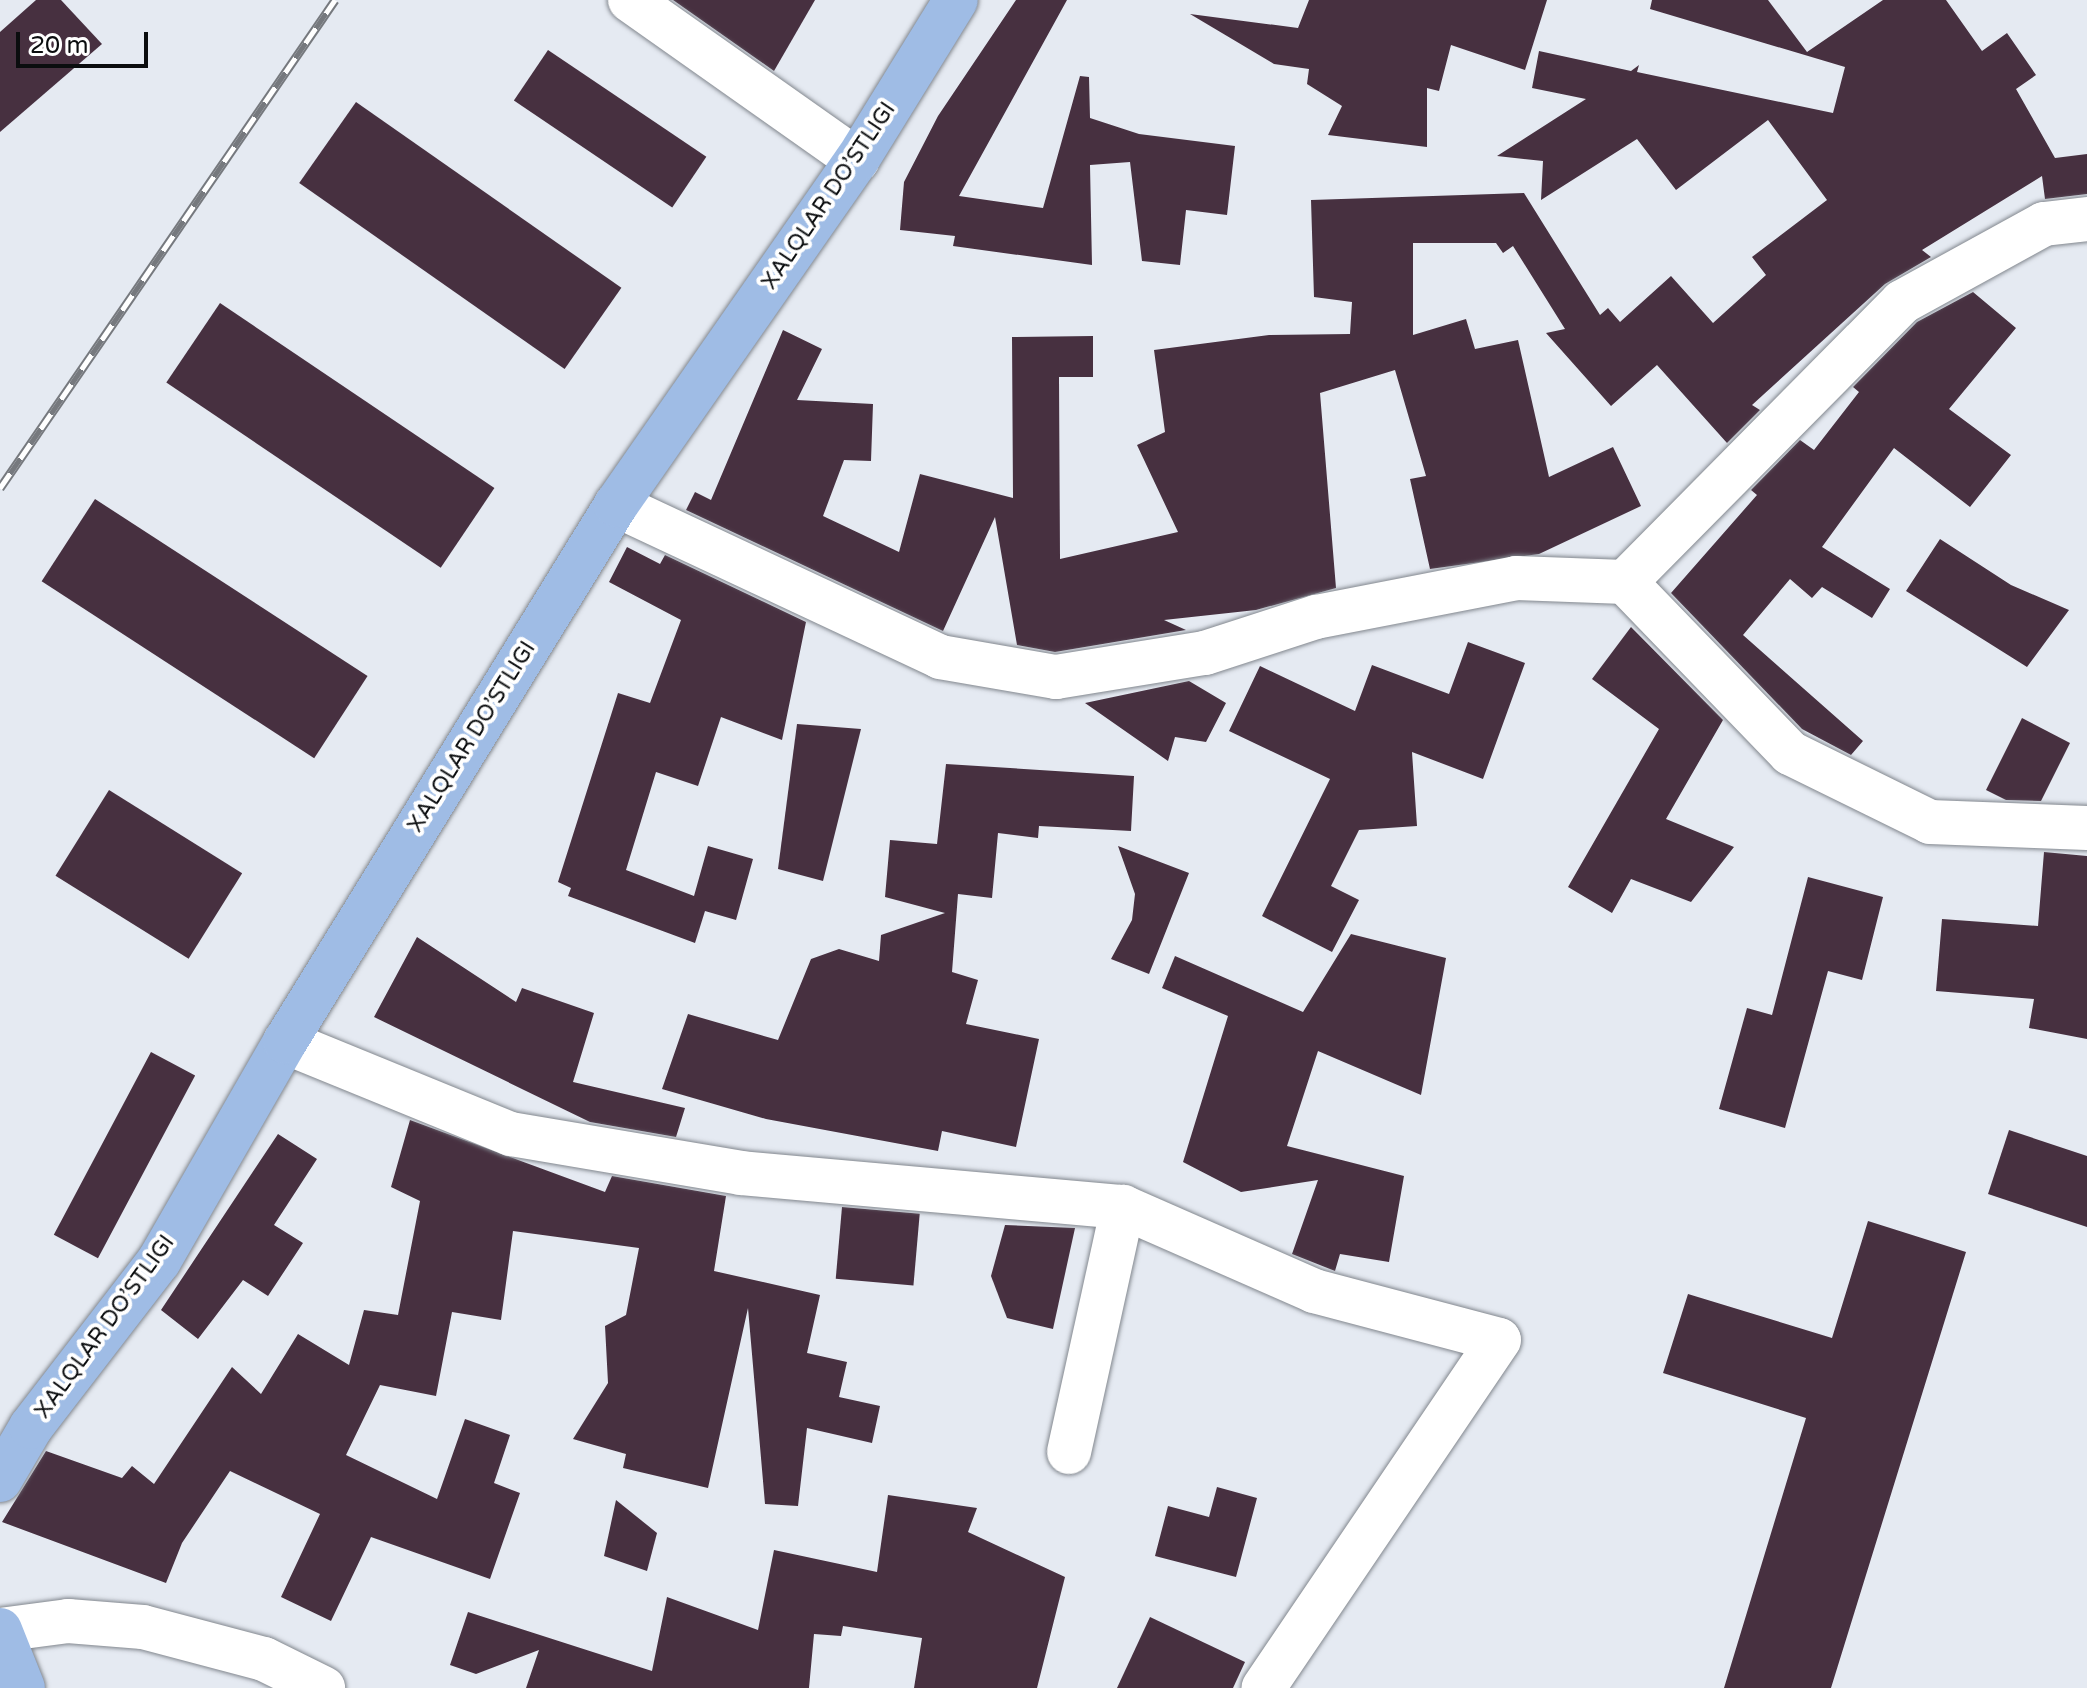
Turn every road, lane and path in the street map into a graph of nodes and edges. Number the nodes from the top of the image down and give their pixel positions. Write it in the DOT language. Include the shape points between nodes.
graph roads {
  1 [pos="630,0"];
  2 [pos="956,0"];
  3 [pos="857,160"];
  4 [pos="2087,219"];
  5 [pos="616,505"];
  6 [pos="1625,582"];
  7 [pos="2087,828"];
  8 [pos="285,1042"];
  9 [pos="1123,1207"];
  10 [pos="1069,1452"];
  11 [pos="0,1480"];
  12 [pos="0,1630"];
  13 [pos="23,1688"];
  14 [pos="323,1688"];
  15 [pos="1263,1688"];
  1 -- 3 [label="street"];
  2 -- 3 [label="main road, XALQLAR DO’STLIGI"];
  3 -- 5 [label="main road, XALQLAR DO’STLIGI"];
  4 -- 6 [label="street" via="2044,224 1902,302"];
  5 -- 6 [label="street" via="940,657 1056,677 1205,653 1316,617 1516,578"];
  5 -- 8 [label="main road, XALQLAR DO’STLIGI"];
  6 -- 7 [label="street" via="1790,753 1930,822"];
  8 -- 9 [label="street" via="511,1134 741,1173"];
  8 -- 11 [label="main road, XALQLAR DO’STLIGI" via="159,1261 31,1427"];
  9 -- 10 [label="street"];
  9 -- 15 [label="street" via="1314,1291 1499,1340"];
  12 -- 13 [label="main road"];
  12 -- 14 [label="street" via="68,1621 143,1627 264,1659"];
}
